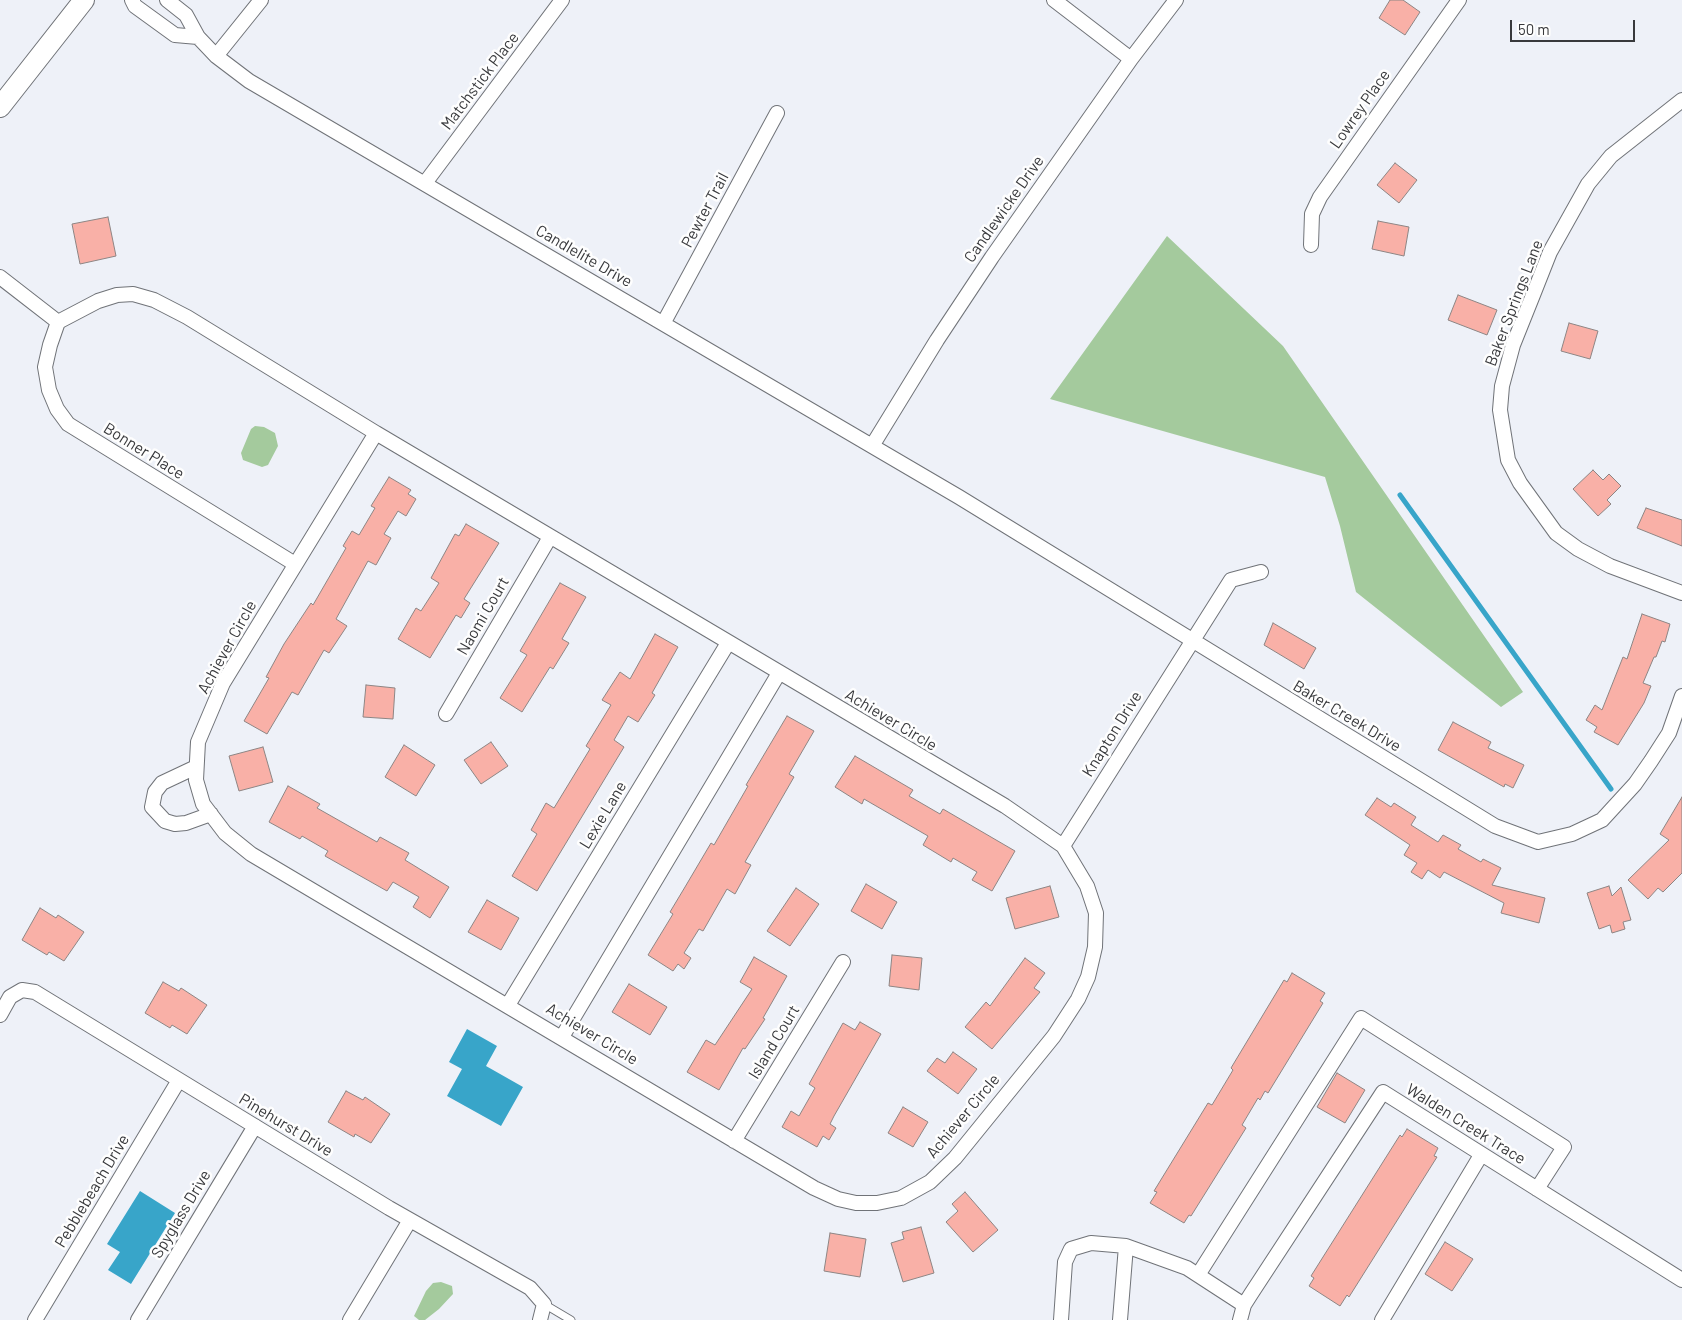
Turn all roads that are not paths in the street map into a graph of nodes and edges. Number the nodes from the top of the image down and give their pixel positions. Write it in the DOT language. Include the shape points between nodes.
graph roads {
  1 [pos="84,0"];
  2 [pos="132,0"];
  3 [pos="166,0"];
  4 [pos="261,0"];
  5 [pos="562,0"];
  6 [pos="1054,0"];
  7 [pos="1176,0"];
  8 [pos="1459,0"];
  9 [pos="198,37"];
  10 [pos="216,56"];
  11 [pos="1131,59"];
  12 [pos="1682,100"];
  13 [pos="0,107"];
  14 [pos="777,113"];
  15 [pos="425,183"];
  16 [pos="1311,245"];
  17 [pos="0,278"];
  18 [pos="58,322"];
  19 [pos="664,322"];
  20 [pos="376,433"];
  21 [pos="872,446"];
  22 [pos="959,497"];
  23 [pos="550,537"];
  24 [pos="295,564"];
  25 [pos="1261,572"];
  26 [pos="1682,593"];
  27 [pos="1192,641"];
  28 [pos="728,643"];
  29 [pos="779,673"];
  30 [pos="1682,696"];
  31 [pos="446,714"];
  32 [pos="196,767"];
  33 [pos="211,814"];
  34 [pos="1063,846"];
  35 [pos="843,962"];
  36 [pos="508,1005"];
  37 [pos="0,1015"];
  38 [pos="562,1037"];
  39 [pos="179,1080"];
  40 [pos="255,1126"];
  41 [pos="734,1141"];
  42 [pos="1481,1155"];
  43 [pos="1537,1189"];
  44 [pos="410,1220"];
  45 [pos="1126,1246"];
  46 [pos="1198,1276"];
  47 [pos="1682,1280"];
  48 [pos="544,1304"];
  49 [pos="1244,1305"];
  50 [pos="35,1320"];
  51 [pos="138,1320"];
  52 [pos="350,1320"];
  53 [pos="540,1320"];
  54 [pos="571,1320"];
  55 [pos="1061,1320"];
  56 [pos="1120,1320"];
  57 [pos="1240,1320"];
  58 [pos="1382,1320"];
  1 -- 13 [label="main road"];
  2 -- 9 [label="street" via="135,6 175,34"];
  3 -- 9 [label="street, Candlelite Drive" via="186,15"];
  4 -- 10 [label="street"];
  5 -- 15 [label="street, Matchstick Place"];
  6 -- 11 [label="street"];
  7 -- 11 [label="street, Candlewicke Drive"];
  8 -- 16 [label="street, Lowrey Place" via="1320,198 1312,214"];
  9 -- 10 [label="street, Candlelite Drive"];
  10 -- 15 [label="street, Candlelite Drive" via="249,81"];
  11 -- 21 [label="street, Candlewicke Drive" via="992,257"];
  12 -- 26 [label="street, Baker Springs Lane" via="1611,156 1588,184 1550,252 1513,345 1502,386 1500,410 1508,460 1520,483 1556,533 1610,566"];
  14 -- 19 [label="street, Pewter Trail"];
  15 -- 19 [label="street, Candlelite Drive"];
  17 -- 18 [label="street"];
  18 -- 20 [label="street, Achiever Circle" via="117,295 133,294 154,300"];
  18 -- 24 [label="street, Bonner Place" via="46,367 49,390 68,424"];
  19 -- 21 [label="street, Candlelite Drive"];
  20 -- 23 [label="street, Achiever Circle"];
  20 -- 24 [label="street, Achiever Circle"];
  21 -- 22 [label="street, Candlelite Drive"];
  22 -- 27 [label="street, Baker Creek Drive"];
  23 -- 28 [label="street, Achiever Circle"];
  23 -- 31 [label="street, Naomi Court"];
  24 -- 32 [label="street, Achiever Circle" via="224,683 198,742"];
  25 -- 27 [label="street, Knapton Drive" via="1231,580"];
  27 -- 30 [label="street, Baker Creek Drive" via="1495,826 1538,842 1572,834 1602,820 1651,761 1669,733"];
  27 -- 34 [label="street, Knapton Drive"];
  28 -- 29 [label="street, Achiever Circle"];
  28 -- 36 [label="street, Lexie Lane"];
  29 -- 34 [label="street, Achiever Circle" via="1005,806"];
  29 -- 38 [label="street"];
  32 -- 33 [label="street, Achiever Circle" via="203,804"];
  32 -- 33 [label="street" via="162,783 155,792 152,807 165,821 175,824"];
  33 -- 36 [label="street, Achiever Circle" via="225,834 251,854"];
  34 -- 41 [label="street, Achiever Circle" via="1087,886 1096,913 1095,947 1088,977 1054,1036 955,1158 930,1182 901,1198 856,1203 814,1188"];
  35 -- 41 [label="street, Island Court"];
  36 -- 38 [label="street, Achiever Circle"];
  37 -- 39 [label="street, Pinehurst Drive" via="10,997 22,990 35,992"];
  38 -- 41 [label="street, Achiever Circle"];
  39 -- 40 [label="street, Pinehurst Drive"];
  39 -- 50 [label="street, Pebblebeach Drive"];
  40 -- 44 [label="street, Pinehurst Drive"];
  40 -- 51 [label="street, Spyglass Drive"];
  42 -- 43 [label="street, Walden Creek Trace"];
  42 -- 49 [label="street, Walden Creek Trace" via="1383,1092"];
  42 -- 58 [label="street"];
  43 -- 46 [label="street" via="1564,1147 1361,1018"];
  43 -- 47 [label="street, Walden Creek Trace"];
  44 -- 48 [label="street, Pinehurst Drive" via="530,1288"];
  44 -- 52 [label="street"];
  45 -- 46 [label="street" via="1187,1268"];
  45 -- 55 [label="street" via="1092,1243 1071,1249 1065,1262"];
  45 -- 56 [label="street"];
  46 -- 49 [label="street"];
  48 -- 53 [label="street"];
  48 -- 54 [label="lane"];
  49 -- 57 [label="street, Walden Creek Trace"];
}
